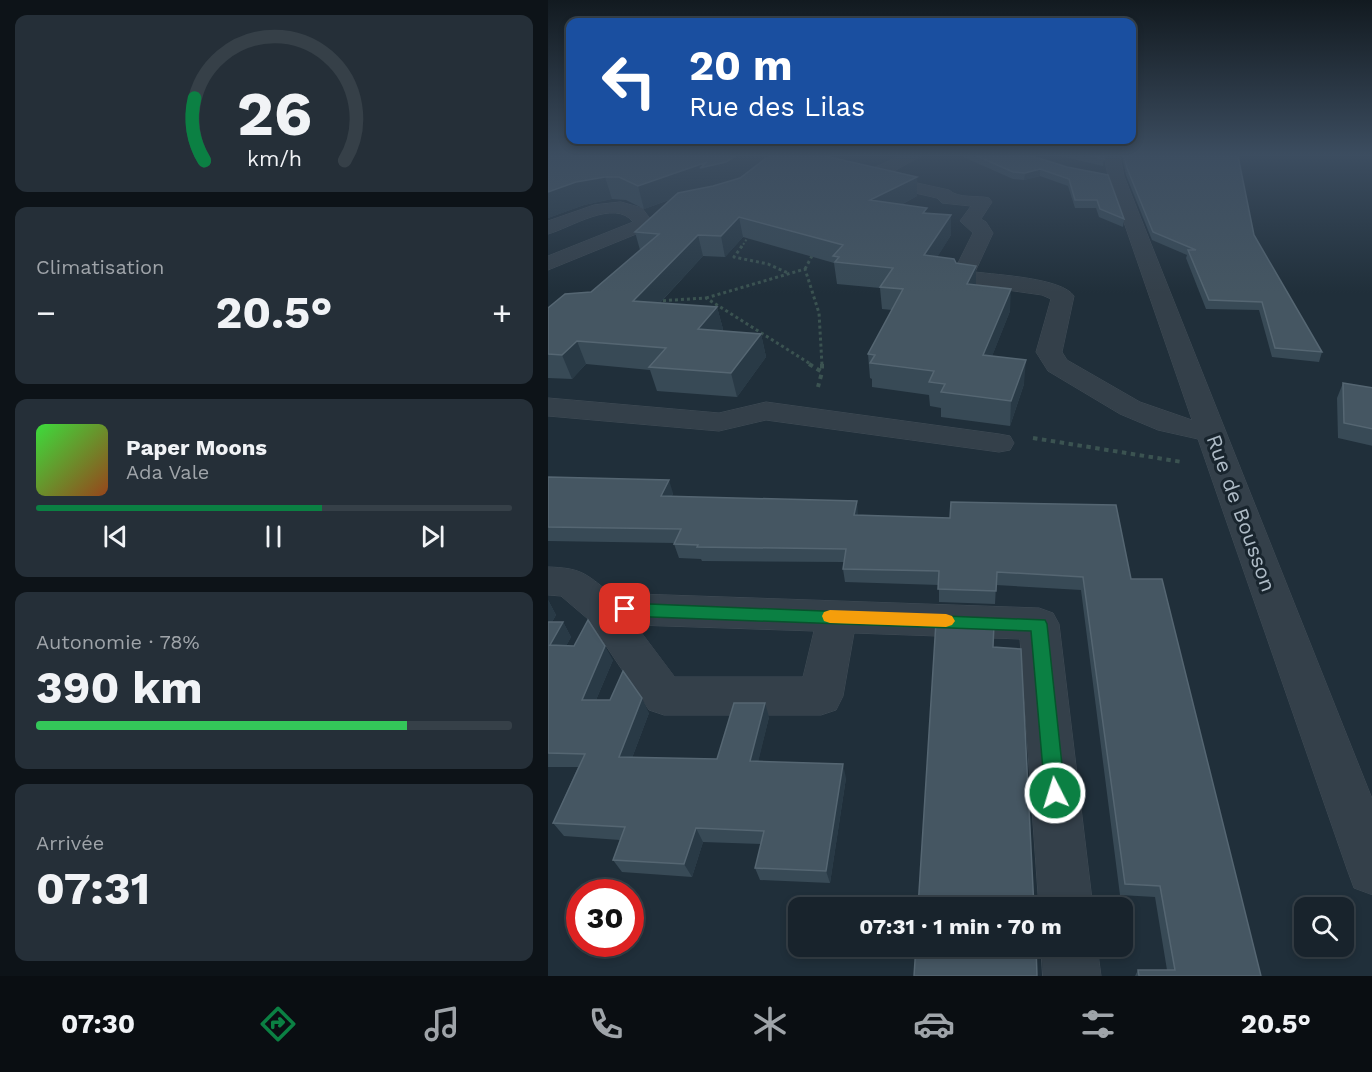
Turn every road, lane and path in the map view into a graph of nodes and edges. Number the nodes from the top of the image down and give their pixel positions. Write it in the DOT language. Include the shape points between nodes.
graph roads {
  1 [pos="946,202"];
  2 [pos="1121,202"];
  3 [pos="548,228"];
  4 [pos="753,230"];
  5 [pos="818,246"];
  6 [pos="548,264"];
  7 [pos="804,268"];
  8 [pos="788,273"];
  9 [pos="706,298"];
  10 [pos="650,302"];
  11 [pos="822,372"];
  12 [pos="548,407"];
  13 [pos="811,417"];
  14 [pos="1211,432"];
  15 [pos="1000,443"];
  16 [pos="1225,468"];
  17 [pos="548,581"];
  18 [pos="602,609"];
  19 [pos="837,617"];
  20 [pos="1373,869"];
  21 [pos="1065,897"];
  22 [pos="1070,957"];
  23 [pos="1072,976"];
  1 -- 14 [label="street" via="951,214 979,226 983,233 965,277 1047,289 1063,296 1049,352 1057,365 1146,417"];
  2 -- 14 [label="street, Rue de Bousson"];
  3 -- 6 [label="street" via="618,208 633,210 650,221"];
  4 -- 8 [label="path" via="734,258 768,264"];
  5 -- 7 [label="path"];
  7 -- 8 [label="path"];
  7 -- 11 [label="path" via="819,314"];
  8 -- 9 [label="path"];
  9 -- 10 [label="path"];
  9 -- 11 [label="path"];
  11 -- 13 [label="path"];
  12 -- 13 [label="street" via="719,422 766,411"];
  13 -- 15 [label="street"];
  14 -- 16 [label="street, Rue de Bousson"];
  15 -- 16 [label="path" via="1012,435"];
  16 -- 20 [label="street, Rue de Bousson"];
  17 -- 18 [label="street" via="570,582"];
  18 -- 19 [label="street"];
  18 -- 19 [label="street" via="664,696 821,696"];
  19 -- 21 [label="street" via="1039,624"];
  22 -- 23 [label="street"];
}
